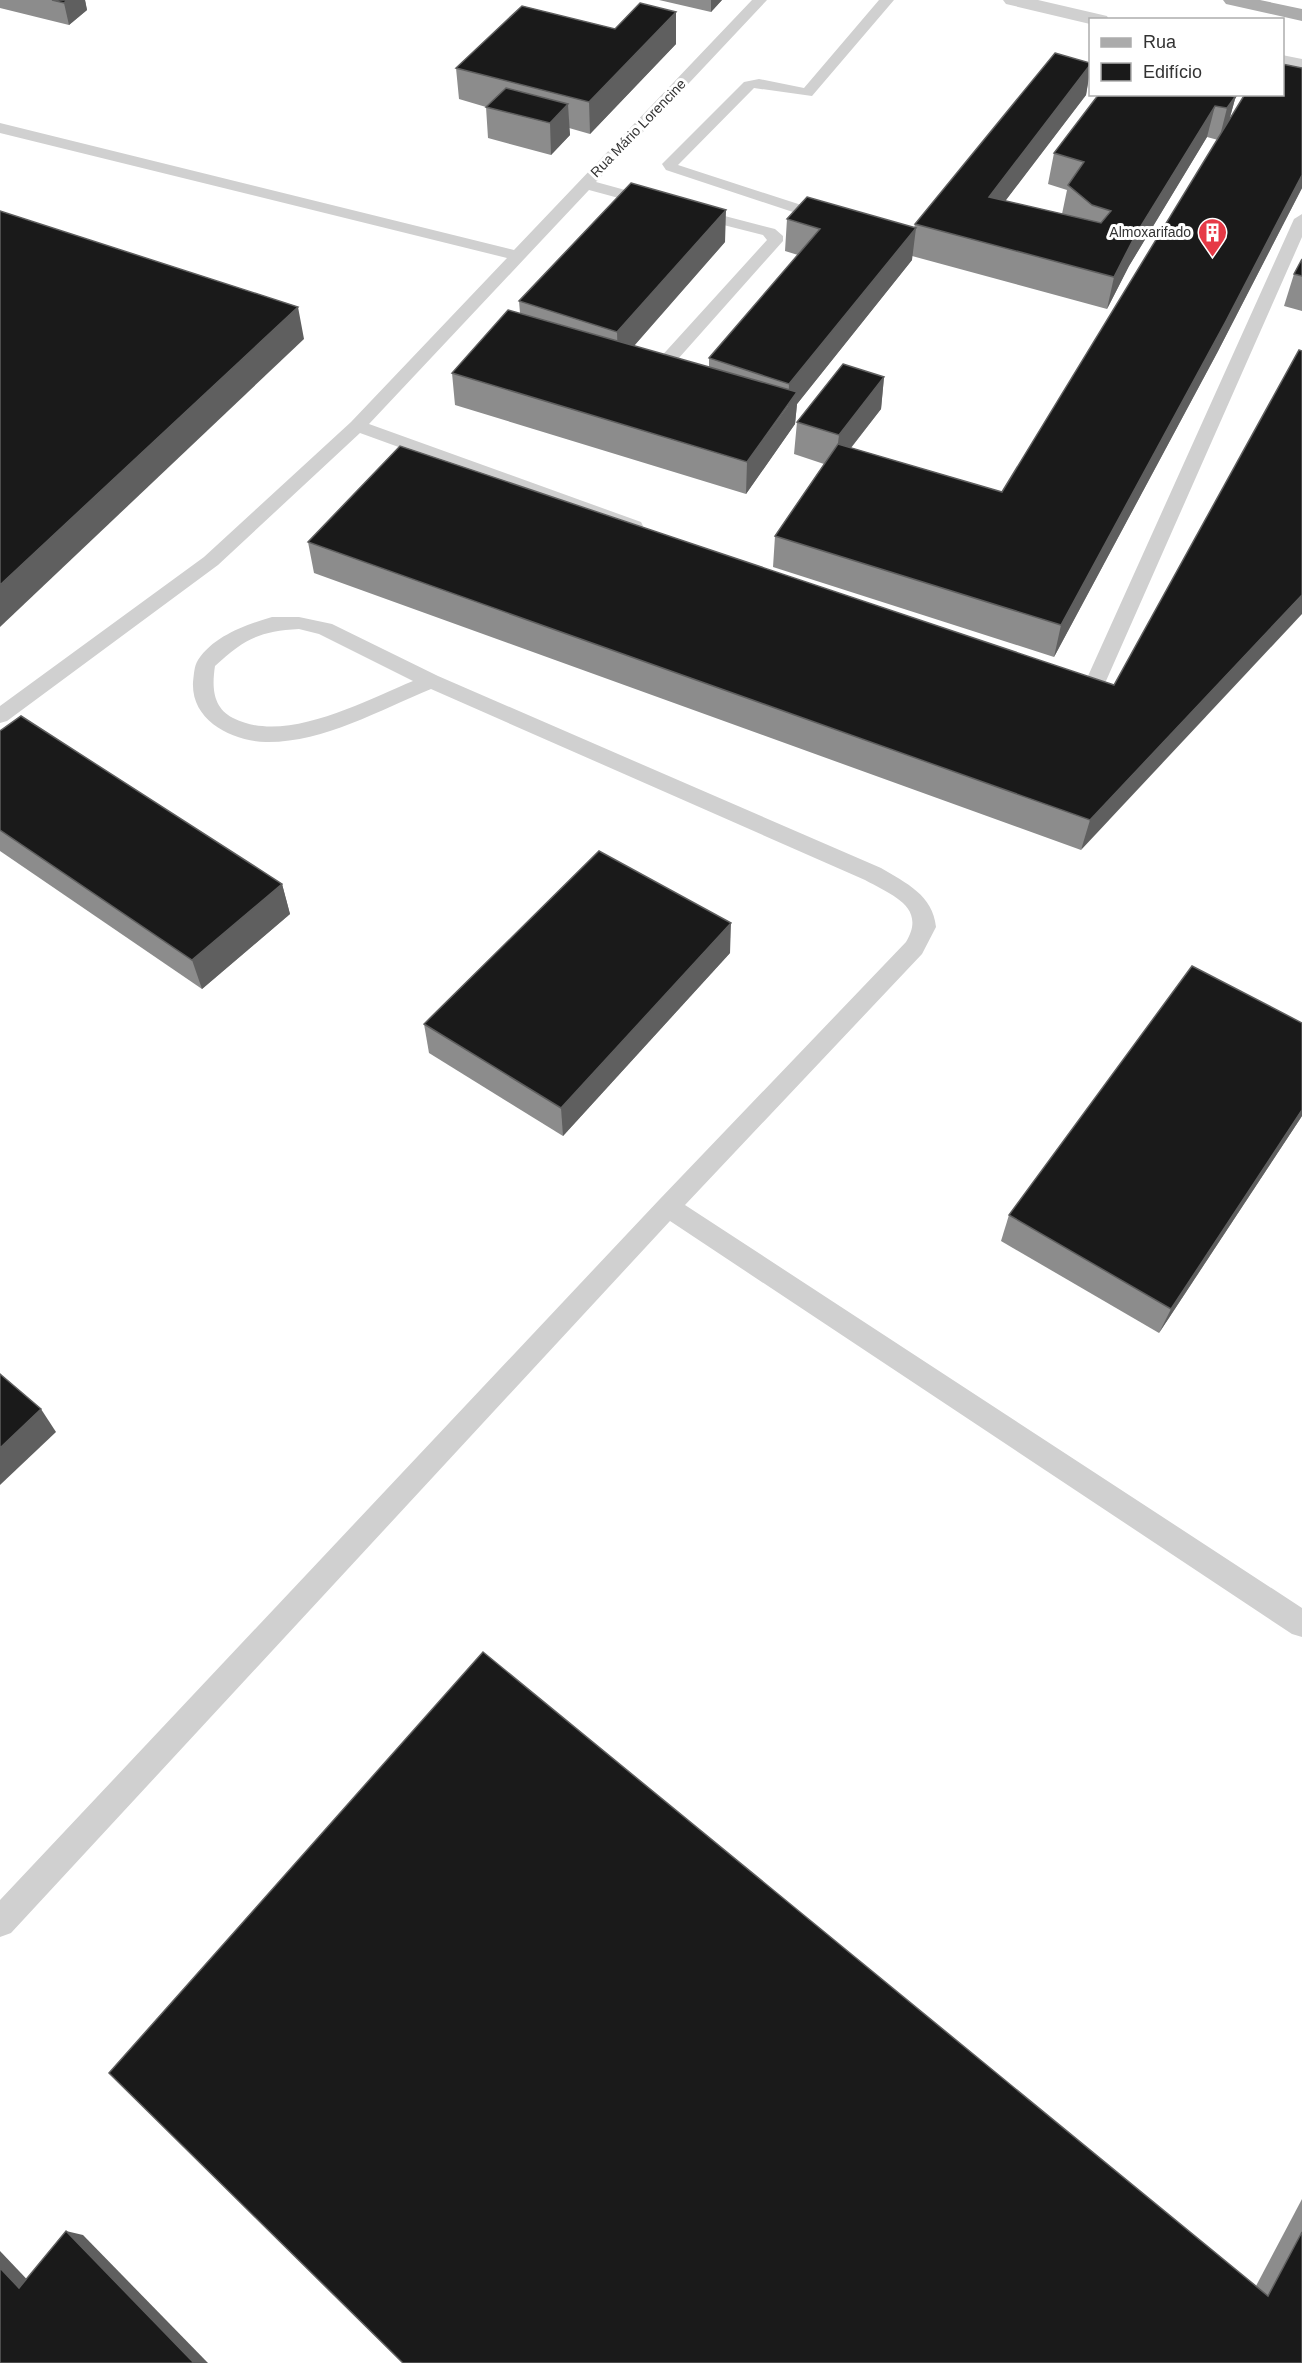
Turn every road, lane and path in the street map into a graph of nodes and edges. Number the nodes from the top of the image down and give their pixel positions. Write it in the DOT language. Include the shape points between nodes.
graph roads {
  1 [pos="760,0"];
  2 [pos="887,0"];
  3 [pos="1013,0"];
  4 [pos="1233,0"];
  5 [pos="1302,15"];
  6 [pos="1091,18"];
  7 [pos="1284,61"];
  8 [pos="1302,65"];
  9 [pos="0,128"];
  10 [pos="585,184"];
  11 [pos="820,216"];
  12 [pos="1302,219"];
  13 [pos="517,256"];
  14 [pos="664,364"];
  15 [pos="357,426"];
  16 [pos="655,533"];
  17 [pos="1044,672"];
  18 [pos="431,681"];
  19 [pos="0,716"];
  20 [pos="668,1207"];
  21 [pos="1302,1624"];
  22 [pos="0,1922"];
  1 -- 10 [label="lane, Rua Mário Lorencine"];
  2 -- 11 [label="lane" via="807,93 759,83 749,85 670,164 679,171"];
  3 -- 6 [label="street"];
  4 -- 5 [label="main road"];
  7 -- 8 [label="street"];
  9 -- 13 [label="lane"];
  10 -- 13 [label="lane, Rua Mário Lorencine"];
  10 -- 14 [label="lane" via="775,236 776,241"];
  12 -- 17 [label="lane" via="1096,681 1078,683"];
  13 -- 15 [label="lane, Rua Mário Lorencine"];
  15 -- 16 [label="lane"];
  15 -- 19 [label="lane, Rua Mário Lorencine" via="211,561"];
  18 -- 18 [label="lane" via="325,630 299,622 272,624 232,639 206,663 202,696 210,711 229,727 254,734 290,734"];
  18 -- 20 [label="lane" via="873,874 906,893 922,909 926,928 914,948"];
  20 -- 21 [label="lane"];
  20 -- 22 [label="lane"];
}
